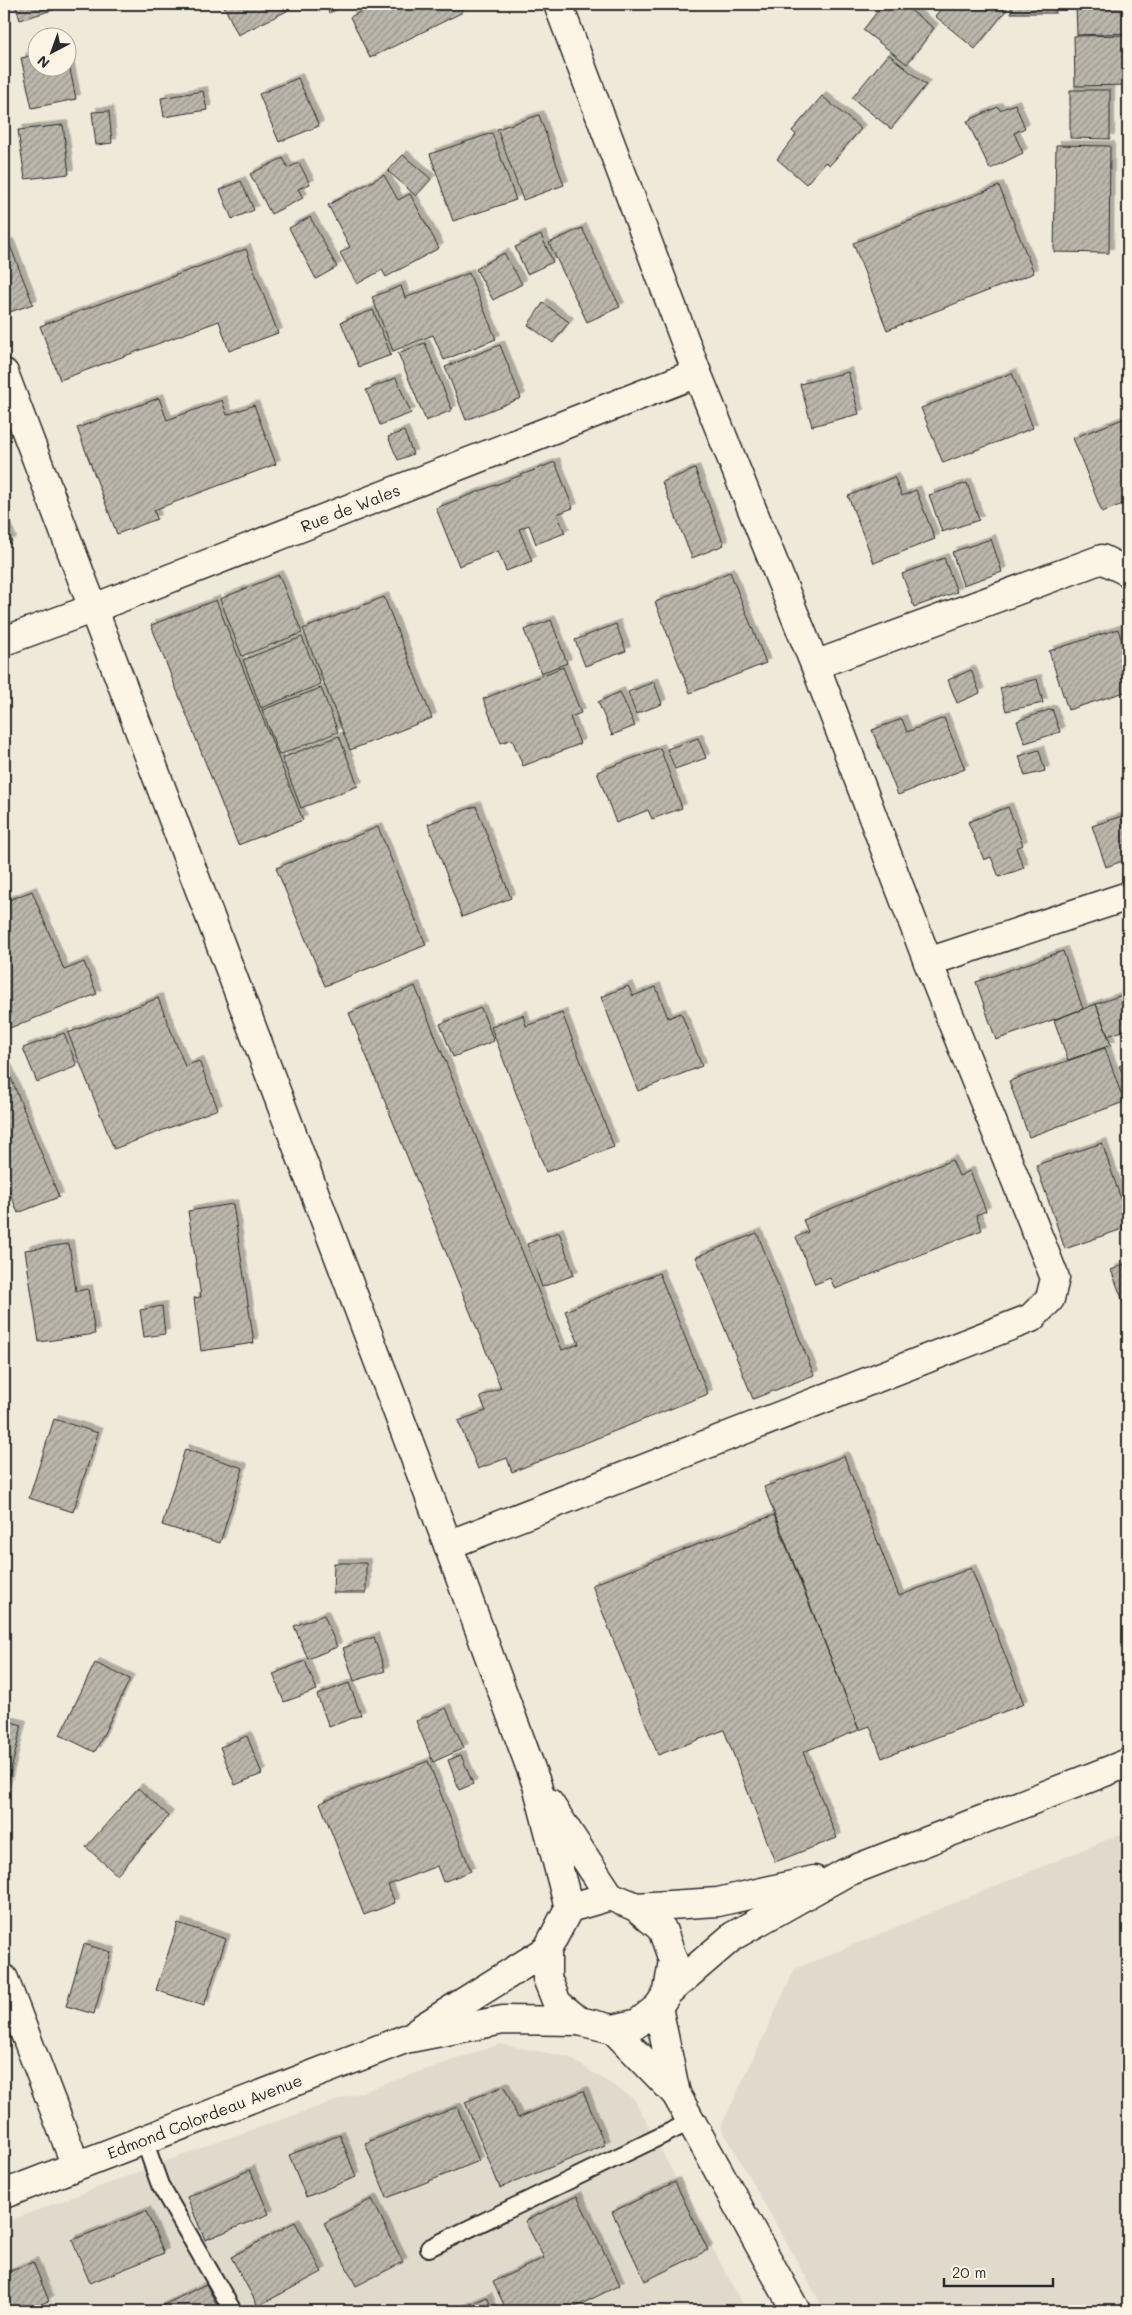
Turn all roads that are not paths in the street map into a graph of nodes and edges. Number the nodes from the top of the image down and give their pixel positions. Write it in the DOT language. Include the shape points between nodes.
graph roads {
  1 [pos="558,4"];
  2 [pos="4,373"];
  3 [pos="697,373"];
  4 [pos="1128,572"];
  5 [pos="94,608"];
  6 [pos="4,641"];
  7 [pos="815,665"];
  8 [pos="1128,896"];
  9 [pos="928,962"];
  10 [pos="448,1544"];
  11 [pos="1128,1763"];
  12 [pos="537,1785"];
  13 [pos="845,1873"];
  14 [pos="610,1896"];
  15 [pos="636,1907"];
  16 [pos="569,1908"];
  17 [pos="547,1950"];
  18 [pos="4,1979"];
  19 [pos="663,2000"];
  20 [pos="579,2022"];
  21 [pos="613,2029"];
  22 [pos="405,2039"];
  23 [pos="676,2094"];
  24 [pos="692,2121"];
  25 [pos="144,2140"];
  26 [pos="76,2166"];
  27 [pos="4,2194"];
  28 [pos="429,2248"];
  29 [pos="233,2311"];
  30 [pos="796,2311"];
  1 -- 3 [label="street"];
  2 -- 5 [label="street"];
  3 -- 5 [label="street, Rue de Wales"];
  3 -- 7 [label="street"];
  4 -- 7 [label="street" via="1102,559"];
  5 -- 6 [label="street, Rue de Wales"];
  5 -- 10 [label="street"];
  7 -- 9 [label="street"];
  8 -- 9 [label="street"];
  9 -- 10 [label="street" via="1055,1278 1050,1299 1031,1318"];
  10 -- 12 [label="street"];
  11 -- 13 [label="street"];
  12 -- 14 [label="street"];
  12 -- 16 [label="street"];
  13 -- 15 [label="street" via="718,1902"];
  13 -- 19 [label="street" via="733,1936"];
  14 -- 15 [label="street"];
  14 -- 16 [label="street"];
  15 -- 19 [label="street" via="662,1929 673,1960"];
  16 -- 17 [label="street"];
  17 -- 20 [label="street" via="547,1978 558,2003"];
  17 -- 22 [label="street"];
  18 -- 26 [label="street"];
  19 -- 21 [label="street" via="638,2023"];
  19 -- 23 [label="street"];
  20 -- 21 [label="street"];
  20 -- 22 [label="street" via="503,2020"];
  21 -- 23 [label="street"];
  22 -- 25 [label="street, Edmond Colordeau Avenue"];
  23 -- 24 [label="street"];
  24 -- 28 [label="lane"];
  24 -- 30 [label="street"];
  25 -- 26 [label="street, Edmond Colordeau Avenue"];
  25 -- 29 [label="lane" via="160,2185"];
  26 -- 27 [label="street, Edmond Colordeau Avenue"];
}
